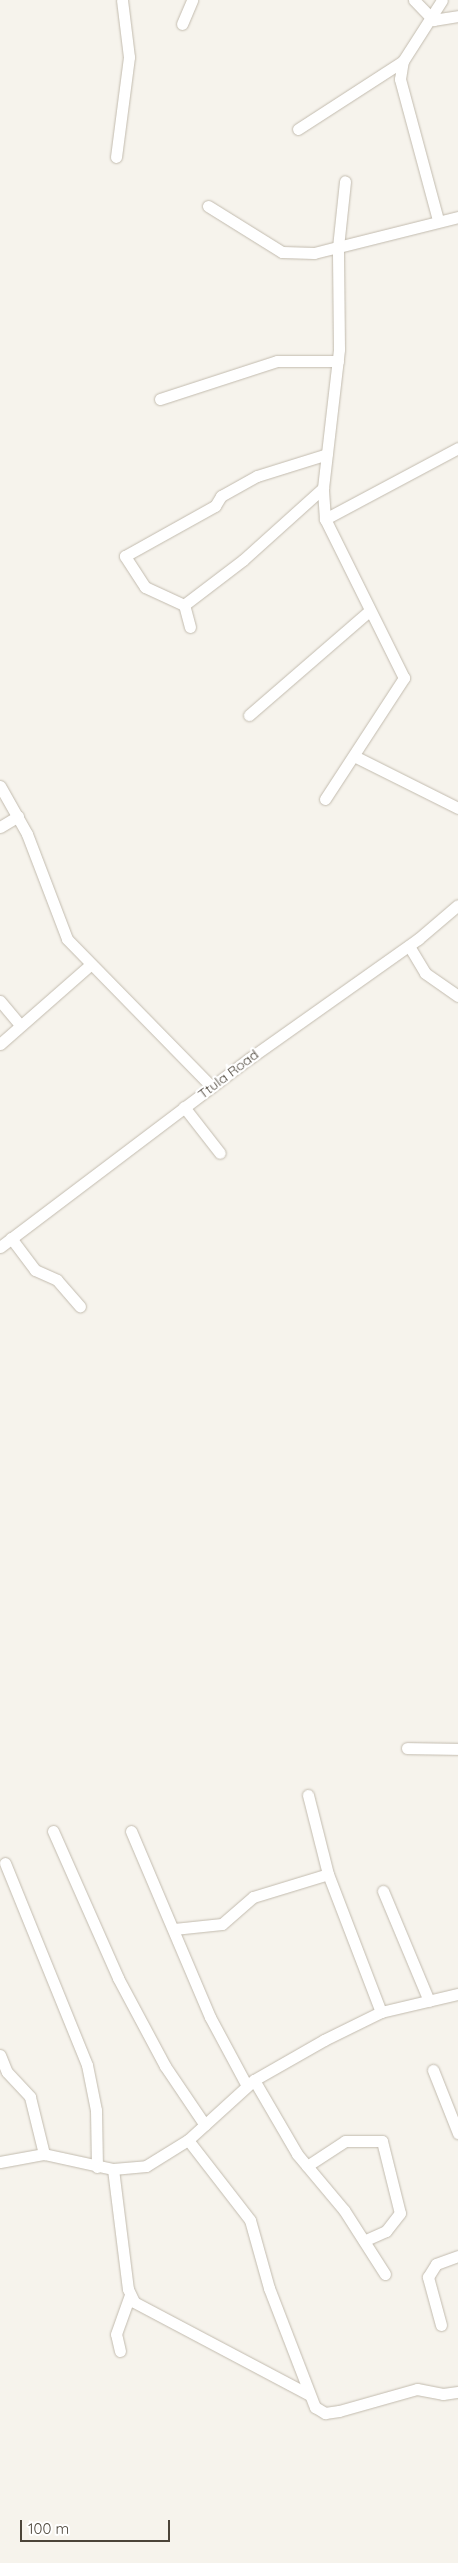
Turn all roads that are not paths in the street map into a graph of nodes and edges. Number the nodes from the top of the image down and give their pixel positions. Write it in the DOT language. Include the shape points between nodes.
graph roads {
  1 [pos="122,0"];
  2 [pos="192,0"];
  3 [pos="414,0"];
  4 [pos="442,0"];
  5 [pos="458,16"];
  6 [pos="434,20"];
  7 [pos="182,24"];
  8 [pos="403,61"];
  9 [pos="298,129"];
  10 [pos="116,157"];
  11 [pos="345,181"];
  12 [pos="208,206"];
  13 [pos="458,217"];
  14 [pos="438,220"];
  15 [pos="338,246"];
  16 [pos="338,361"];
  17 [pos="160,399"];
  18 [pos="458,448"];
  19 [pos="327,454"];
  20 [pos="323,488"];
  21 [pos="325,520"];
  22 [pos="184,605"];
  23 [pos="369,611"];
  24 [pos="190,627"];
  25 [pos="249,715"];
  26 [pos="354,756"];
  27 [pos="0,786"];
  28 [pos="324,799"];
  29 [pos="458,808"];
  30 [pos="18,816"];
  31 [pos="0,827"];
  32 [pos="458,905"];
  33 [pos="409,946"];
  34 [pos="90,965"];
  35 [pos="458,996"];
  36 [pos="0,1001"];
  37 [pos="19,1024"];
  38 [pos="0,1044"];
  39 [pos="212,1087"];
  40 [pos="184,1107"];
  41 [pos="220,1153"];
  42 [pos="11,1238"];
  43 [pos="0,1247"];
  44 [pos="80,1306"];
  45 [pos="407,1748"];
  46 [pos="458,1749"];
  47 [pos="308,1795"];
  48 [pos="53,1831"];
  49 [pos="131,1831"];
  50 [pos="5,1863"];
  51 [pos="328,1874"];
  52 [pos="383,1891"];
  53 [pos="174,1929"];
  54 [pos="458,1994"];
  55 [pos="429,2001"];
  56 [pos="381,2012"];
  57 [pos="0,2055"];
  58 [pos="433,2070"];
  59 [pos="250,2083"];
  60 [pos="205,2125"];
  61 [pos="458,2133"];
  62 [pos="188,2140"];
  63 [pos="44,2154"];
  64 [pos="0,2162"];
  65 [pos="307,2166"];
  66 [pos="97,2167"];
  67 [pos="113,2169"];
  68 [pos="364,2241"];
  69 [pos="458,2256"];
  70 [pos="385,2274"];
  71 [pos="130,2295"];
  72 [pos="441,2325"];
  73 [pos="120,2351"];
  74 [pos="458,2392"];
  75 [pos="308,2394"];
  1 -- 10 [label="street" via="128,57"];
  2 -- 7 [label="street"];
  3 -- 6 [label="street"];
  4 -- 6 [label="street"];
  5 -- 6 [label="street"];
  6 -- 8 [label="street"];
  8 -- 9 [label="street"];
  8 -- 14 [label="street" via="400,78"];
  11 -- 15 [label="street"];
  12 -- 15 [label="street" via="282,252 314,253"];
  13 -- 14 [label="street"];
  14 -- 15 [label="street"];
  15 -- 16 [label="street"];
  16 -- 17 [label="street" via="277,362"];
  16 -- 19 [label="street"];
  18 -- 21 [label="street"];
  19 -- 20 [label="street"];
  19 -- 22 [label="street" via="257,476 221,496 215,506 125,556 145,587"];
  20 -- 21 [label="street"];
  20 -- 22 [label="street" via="243,560"];
  21 -- 23 [label="street"];
  22 -- 24 [label="street"];
  23 -- 25 [label="street"];
  23 -- 26 [label="street" via="404,678"];
  26 -- 28 [label="street"];
  26 -- 29 [label="street"];
  27 -- 30 [label="street"];
  30 -- 31 [label="street"];
  30 -- 34 [label="street" via="58,923"];
  32 -- 33 [label="street, Ttula Road"];
  33 -- 35 [label="street" via="425,973"];
  33 -- 39 [label="street, Ttula Road"];
  34 -- 37 [label="street"];
  34 -- 39 [label="street"];
  36 -- 37 [label="street"];
  37 -- 38 [label="street"];
  39 -- 40 [label="street, Ttula Road"];
  40 -- 41 [label="street"];
  40 -- 42 [label="street, Ttula Road"];
  42 -- 43 [label="street, Ttula Road"];
  42 -- 44 [label="street" via="35,1270 57,1280"];
  45 -- 46 [label="street"];
  47 -- 51 [label="street"];
  48 -- 60 [label="street" via="118,1978 165,2066"];
  49 -- 53 [label="street"];
  50 -- 66 [label="street" via="87,2065 96,2110"];
  51 -- 53 [label="street" via="253,1897 222,1924"];
  51 -- 56 [label="street"];
  52 -- 55 [label="street"];
  53 -- 59 [label="street" via="210,2017"];
  54 -- 55 [label="street"];
  55 -- 56 [label="street"];
  56 -- 59 [label="street"];
  57 -- 63 [label="street" via="7,2072 30,2097"];
  58 -- 61 [label="street"];
  59 -- 60 [label="street"];
  59 -- 65 [label="street"];
  60 -- 62 [label="street"];
  62 -- 67 [label="street" via="146,2166"];
  62 -- 75 [label="street" via="250,2220"];
  63 -- 64 [label="street"];
  63 -- 66 [label="street"];
  65 -- 68 [label="street"];
  65 -- 68 [label="street" via="345,2141 382,2141 400,2213 386,2231"];
  66 -- 67 [label="street"];
  67 -- 71 [label="street"];
  68 -- 70 [label="street"];
  69 -- 72 [label="street" via="440,2261 428,2277"];
  71 -- 73 [label="street" via="116,2334"];
  71 -- 75 [label="street" via="140,2307"];
  74 -- 75 [label="street" via="443,2394 417,2389 325,2412 315,2407"];
}
